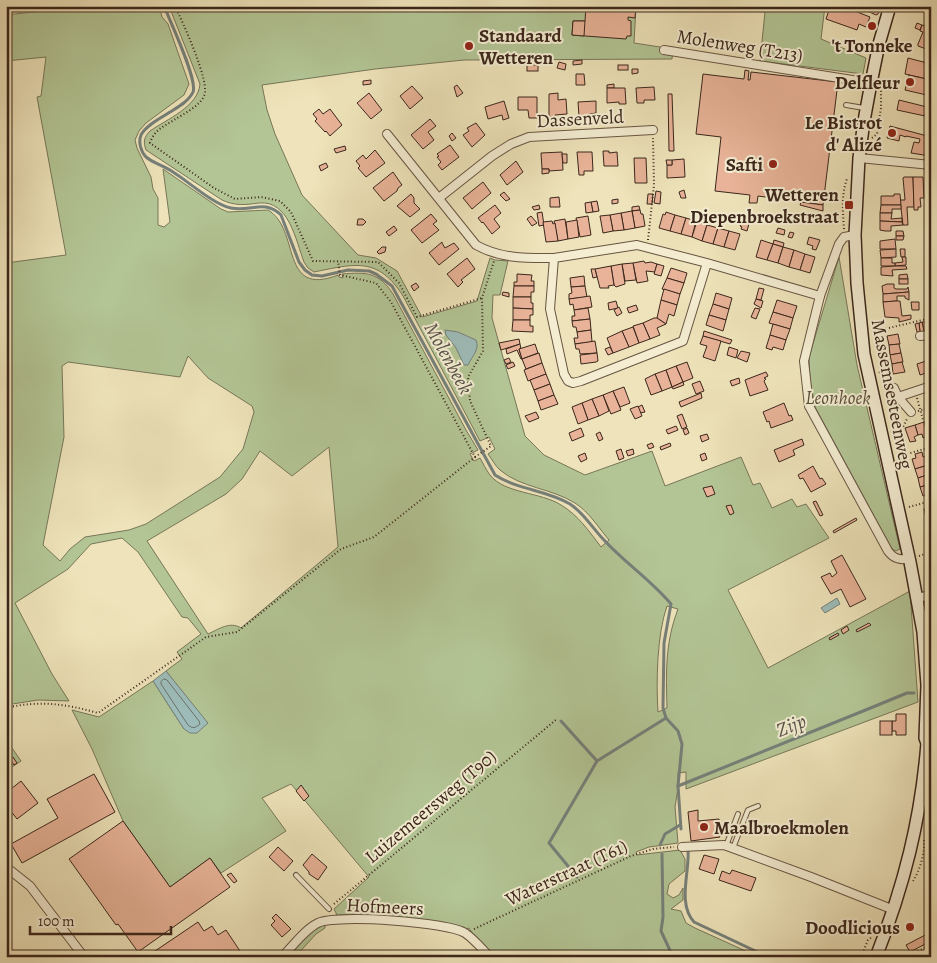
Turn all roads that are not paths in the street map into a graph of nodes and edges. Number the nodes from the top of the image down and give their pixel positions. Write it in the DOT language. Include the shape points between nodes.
graph roads {
  1 [pos="890,6"];
  2 [pos="664,50"];
  3 [pos="876,83"];
  4 [pos="846,105"];
  5 [pos="866,109"];
  6 [pos="653,130"];
  7 [pos="387,134"];
  8 [pos="862,158"];
  9 [pos="931,165"];
  10 [pos="439,198"];
  11 [pos="855,235"];
  12 [pos="554,258"];
  13 [pos="707,262"];
  14 [pos="820,296"];
  15 [pos="931,334"];
  16 [pos="920,336"];
  17 [pos="931,386"];
  18 [pos="894,388"];
  19 [pos="898,397"];
  20 [pos="911,412"];
  21 [pos="915,559"];
  22 [pos="931,595"];
  23 [pos="917,598"];
  24 [pos="929,707"];
  25 [pos="929,740"];
  26 [pos="758,806"];
  27 [pos="738,814"];
  28 [pos="682,847"];
  29 [pos="729,847"];
  30 [pos="6,867"];
  31 [pos="296,875"];
  32 [pos="328,909"];
  33 [pos="894,910"];
  34 [pos="878,956"];
  35 [pos="84,957"];
  36 [pos="282,957"];
  37 [pos="490,957"];
  1 -- 3 [label="main road, Massemsesteenweg" via="879,44"];
  2 -- 3 [label="street, Molenweg (T213)"];
  3 -- 5 [label="main road, Massemsesteenweg"];
  4 -- 5 [label="lane"];
  5 -- 8 [label="main road, Massemsesteenweg"];
  6 -- 10 [label="street, Dassenveld" via="529,137 492,156"];
  7 -- 10 [label="street"];
  8 -- 9 [label="street"];
  8 -- 11 [label="main road, Massemsesteenweg"];
  10 -- 12 [label="street" via="476,245 504,256"];
  11 -- 14 [label="street" via="844,237 839,244"];
  11 -- 21 [label="main road, Massemsesteenweg" via="864,354 898,510"];
  12 -- 13 [label="street" via="637,245"];
  12 -- 13 [label="street" via="550,309 564,374 573,383 683,341"];
  13 -- 14 [label="street"];
  14 -- 21 [label="street" via="804,361 809,406 888,551 902,560"];
  15 -- 16 [label="street"];
  17 -- 19 [label="street"];
  18 -- 19 [label="street"];
  19 -- 20 [label="street"];
  21 -- 23 [label="main road, Massemsesteenweg"];
  22 -- 23 [label="street"];
  23 -- 24 [label="main road, Massemsesteenweg"];
  24 -- 25 [label="main road, Massemsesteenweg" via="925,710 925,738"];
  25 -- 33 [label="main road, Massemsesteenweg" via="920,808"];
  26 -- 29 [label="lane" via="748,810"];
  27 -- 29 [label="lane"];
  28 -- 29 [label="street"];
  29 -- 33 [label="street"];
  30 -- 35 [label="street" via="30,886"];
  31 -- 32 [label="lane"];
  33 -- 34 [label="main road, Massemsesteenweg"];
  36 -- 37 [label="street, Hofmeers" via="317,923 328,919 429,924 448,928 465,933"];
}
